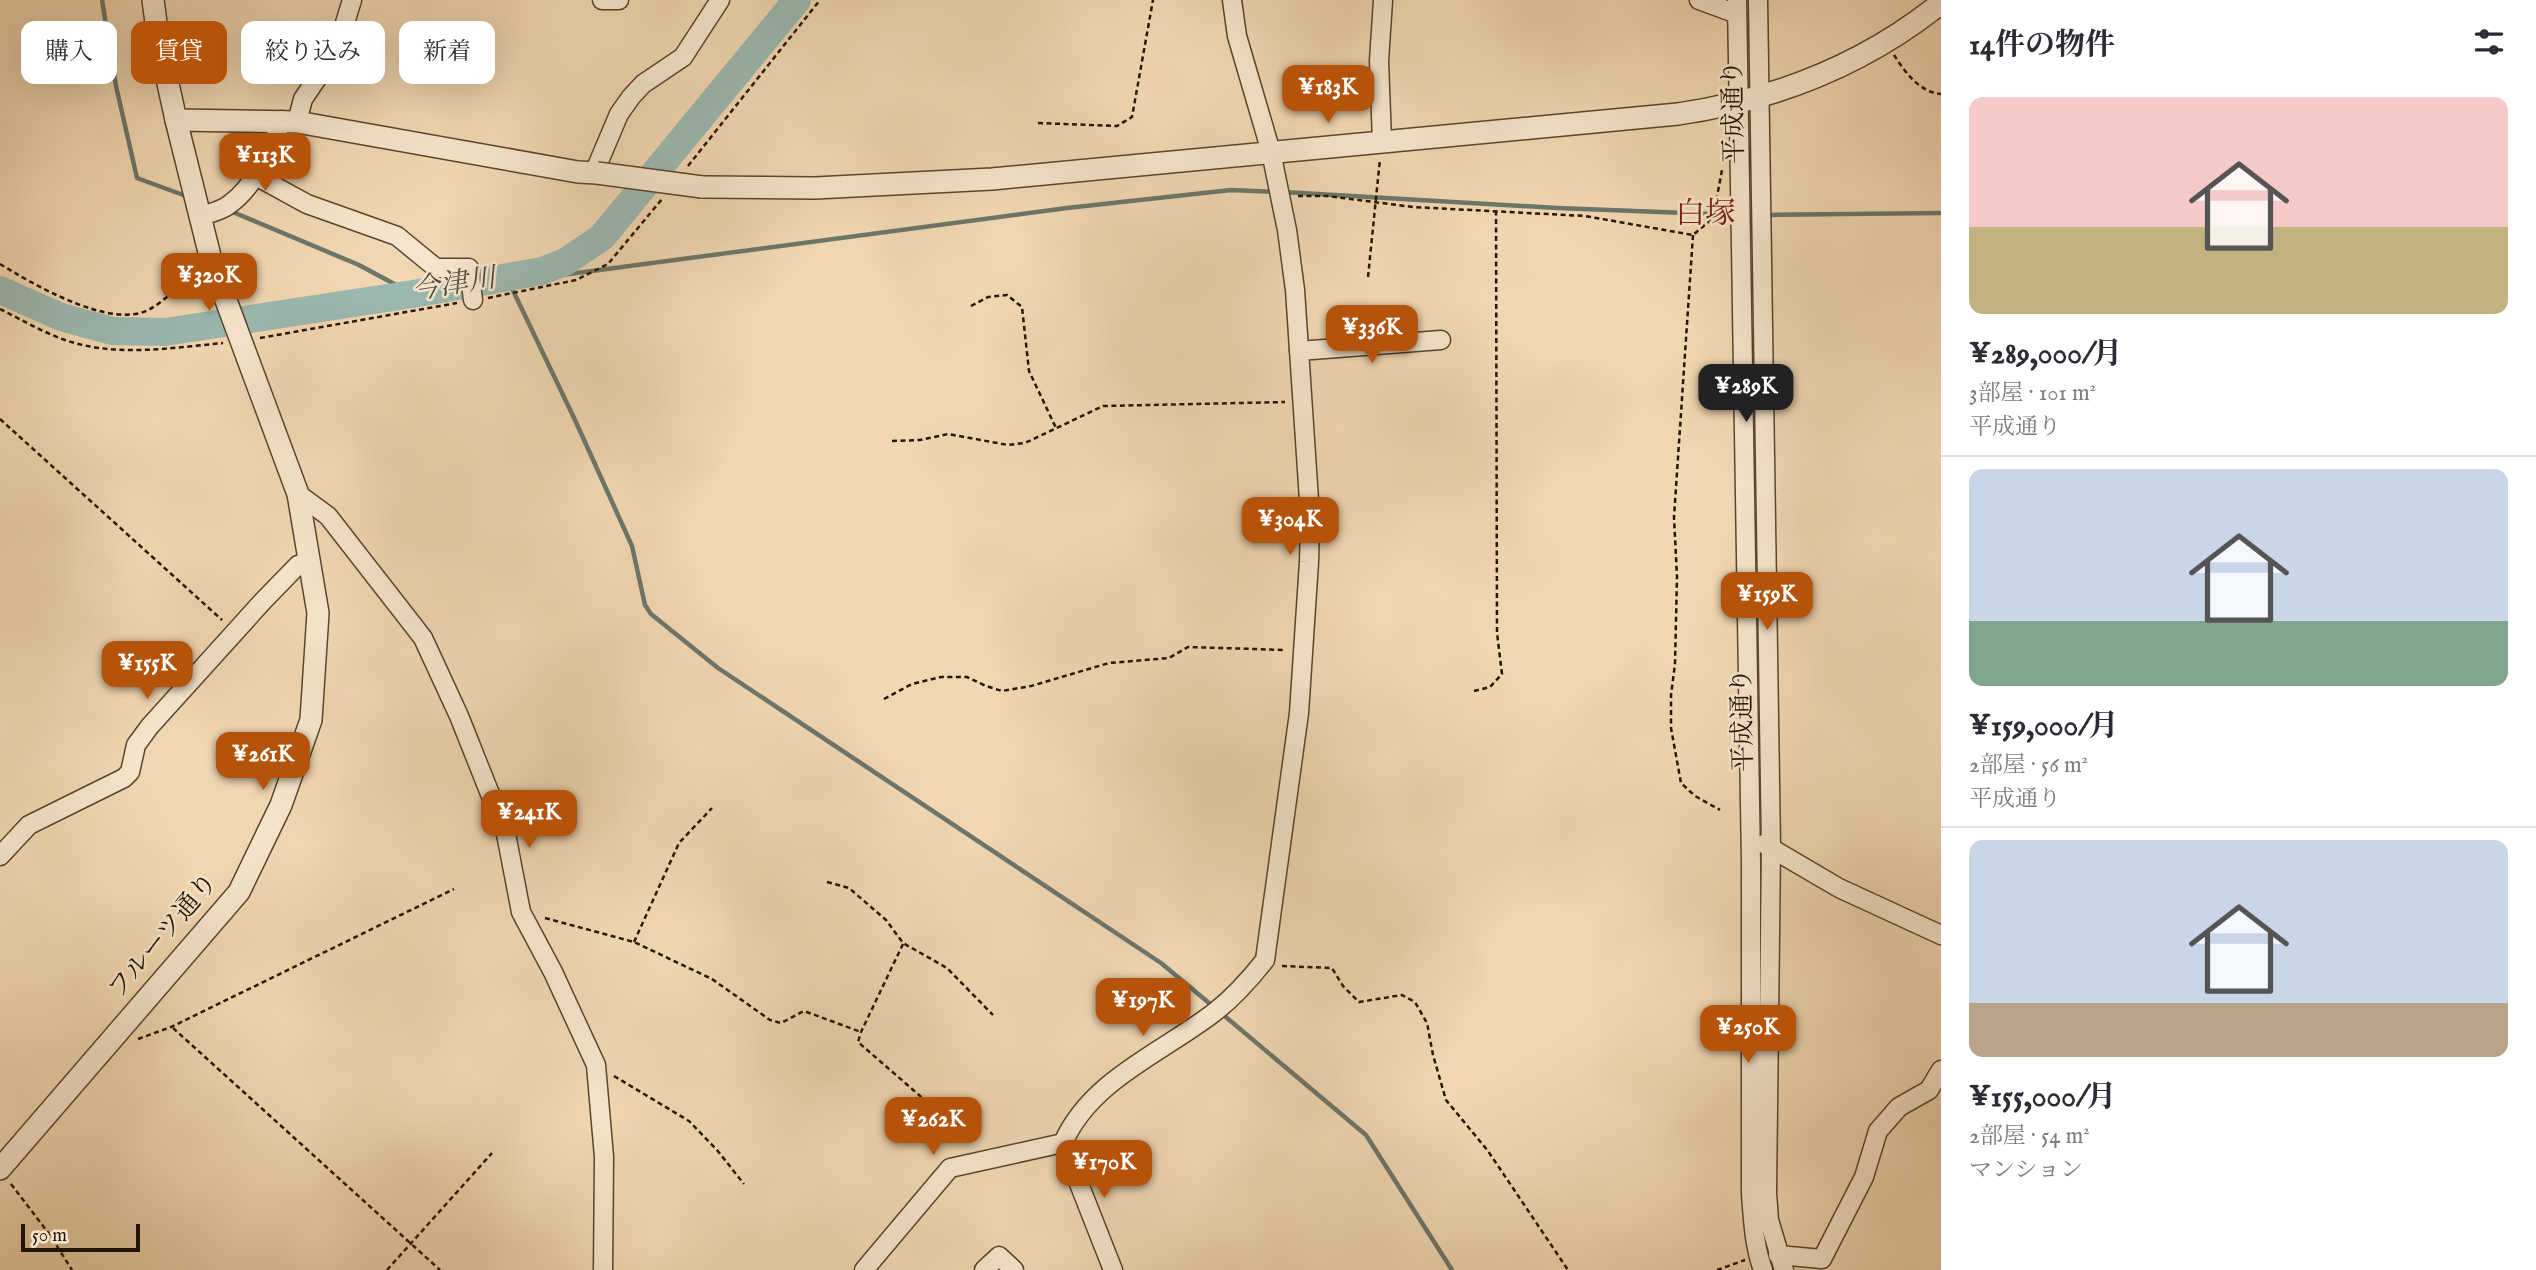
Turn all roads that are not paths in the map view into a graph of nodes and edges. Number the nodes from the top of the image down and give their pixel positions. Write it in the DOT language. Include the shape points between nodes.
graph roads {
  1 [pos="153,0"];
  2 [pos="352,0"];
  3 [pos="602,0"];
  4 [pos="619,0"];
  5 [pos="720,0"];
  6 [pos="1232,0"];
  7 [pos="1383,0"];
  8 [pos="1699,0"];
  9 [pos="1758,0"];
  10 [pos="1941,3"];
  11 [pos="1737,7"];
  12 [pos="1761,97"];
  13 [pos="1739,103"];
  14 [pos="176,120"];
  15 [pos="289,121"];
  16 [pos="1382,142"];
  17 [pos="1271,152"];
  18 [pos="595,173"];
  19 [pos="254,175"];
  20 [pos="199,217"];
  21 [pos="473,300"];
  22 [pos="1441,340"];
  23 [pos="1299,351"];
  24 [pos="298,494"];
  25 [pos="310,561"];
  26 [pos="1751,836"];
  27 [pos="1771,848"];
  28 [pos="0,856"];
  29 [pos="1941,935"];
  30 [pos="1941,1070"];
  31 [pos="1063,1143"];
  32 [pos="4,1175"];
  33 [pos="1781,1263"];
  34 [pos="1760,1264"];
  35 [pos="603,1270"];
  36 [pos="864,1270"];
  37 [pos="984,1270"];
  38 [pos="1014,1270"];
  39 [pos="1113,1270"];
  1 -- 14 [label="street"];
  2 -- 15 [label="street" via="337,49"];
  3 -- 4 [label="street"];
  5 -- 18 [label="street" via="683,57 631,97 619,114"];
  6 -- 17 [label="street" via="1237,36"];
  7 -- 16 [label="street" via="1379,61"];
  8 -- 11 [label="street"];
  9 -- 12 [label="street, 平成通り"];
  10 -- 12 [label="street" via="1886,43"];
  11 -- 13 [label="street, 平成通り"];
  12 -- 13 [label="street"];
  12 -- 27 [label="street, 平成通り"];
  13 -- 16 [label="street" via="1678,114"];
  13 -- 26 [label="street, 平成通り"];
  14 -- 15 [label="street"];
  14 -- 20 [label="street"];
  15 -- 18 [label="street"];
  15 -- 19 [label="street"];
  16 -- 17 [label="street"];
  17 -- 18 [label="street, bridge" via="992,179 815,188 702,187"];
  17 -- 23 [label="street" via="1293,278"];
  19 -- 20 [label="street" via="227,207"];
  19 -- 21 [label="street" via="307,204 397,236 436,268 468,268"];
  20 -- 24 [label="street, フルーツ通り"];
  22 -- 23 [label="street"];
  23 -- 31 [label="street" via="1309,562 1299,713 1265,960 1216,1011 1104,1088 1069,1128"];
  24 -- 25 [label="street, フルーツ通り"];
  24 -- 35 [label="street" via="328,516 423,639 506,834 521,912 596,1065 604,1157"];
  25 -- 28 [label="street" via="298,565 150,726 136,745 130,772 124,778 29,825"];
  25 -- 32 [label="street, フルーツ通り" via="318,613 311,720 281,805 239,892"];
  26 -- 27 [label="street"];
  26 -- 34 [label="street, 平成通り" via="1751,1194"];
  27 -- 29 [label="street" via="1839,888"];
  27 -- 33 [label="street, 平成通り" via="1767,1193"];
  30 -- 33 [label="street" via="1929,1090 1899,1107 1878,1131 1864,1177 1822,1259"];
  31 -- 36 [label="street" via="950,1168"];
  31 -- 39 [label="street"];
  37 -- 38 [label="street" via="999,1256"];
}
